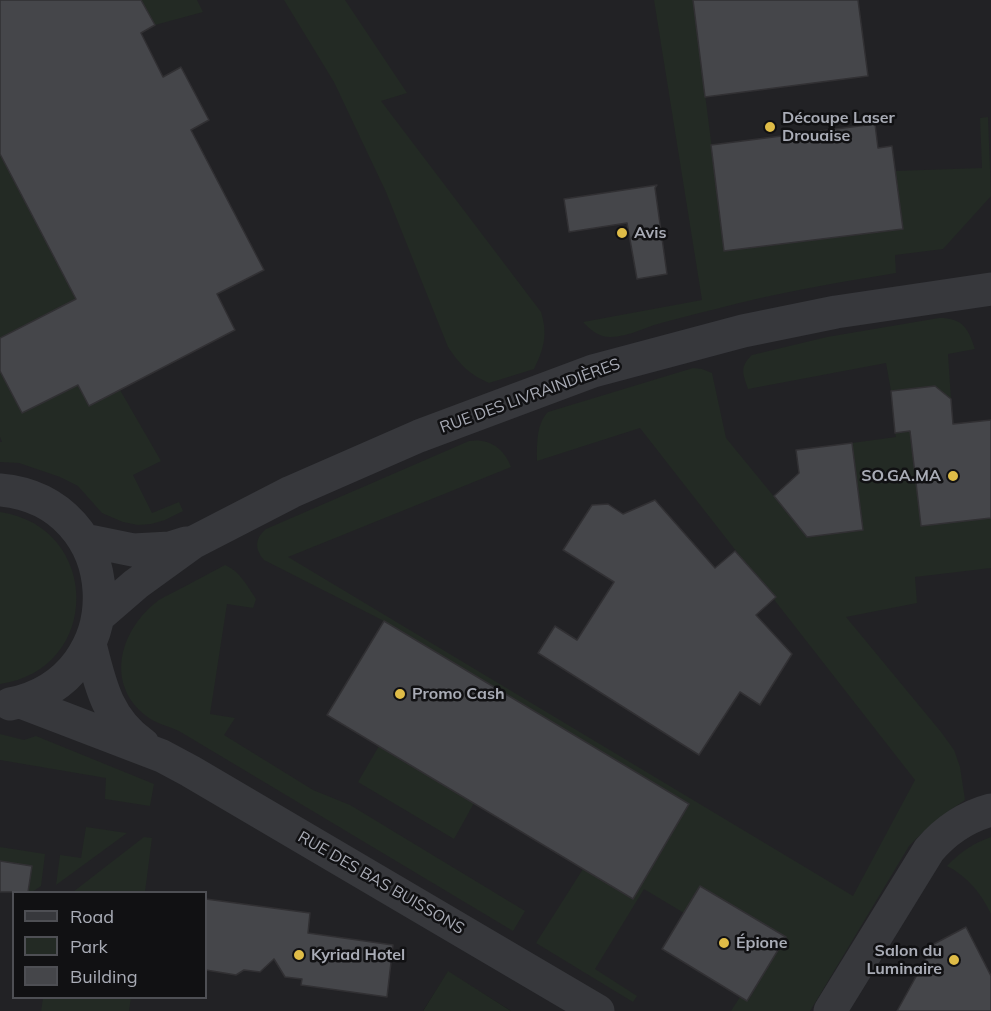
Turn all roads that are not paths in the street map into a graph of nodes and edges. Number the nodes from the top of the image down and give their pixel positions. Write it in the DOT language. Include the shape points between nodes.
graph roads {
  1 [pos="991,289"];
  2 [pos="0,490"];
  3 [pos="84,540"];
  4 [pos="194,542"];
  5 [pos="94,630"];
  6 [pos="11,704"];
  7 [pos="162,756"];
  8 [pos="991,810"];
  9 [pos="598,1011"];
  10 [pos="830,1011"];
  1 -- 4 [label="street, RUE DES LIVRAINDIÈRES" via="836,312 743,331 593,371 419,436 291,492"];
  2 -- 3 [label="street, RUE DES BAS BUISSONS" via="44,503"];
  3 -- 4 [label="street" via="133,550"];
  3 -- 5 [label="street, RUE DES BAS BUISSONS" via="98,576 100,603"];
  4 -- 5 [label="street" via="136,584"];
  5 -- 6 [label="street" via="73,670 62,680 36,697"];
  5 -- 7 [label="street, RUE DES BAS BUISSONS" via="99,682 105,699 123,727"];
  6 -- 7 [label="street, RUE DES BAS BUISSONS"];
  7 -- 9 [label="street, RUE DES BAS BUISSONS"];
  8 -- 10 [label="street" via="956,824 929,850"];
}
